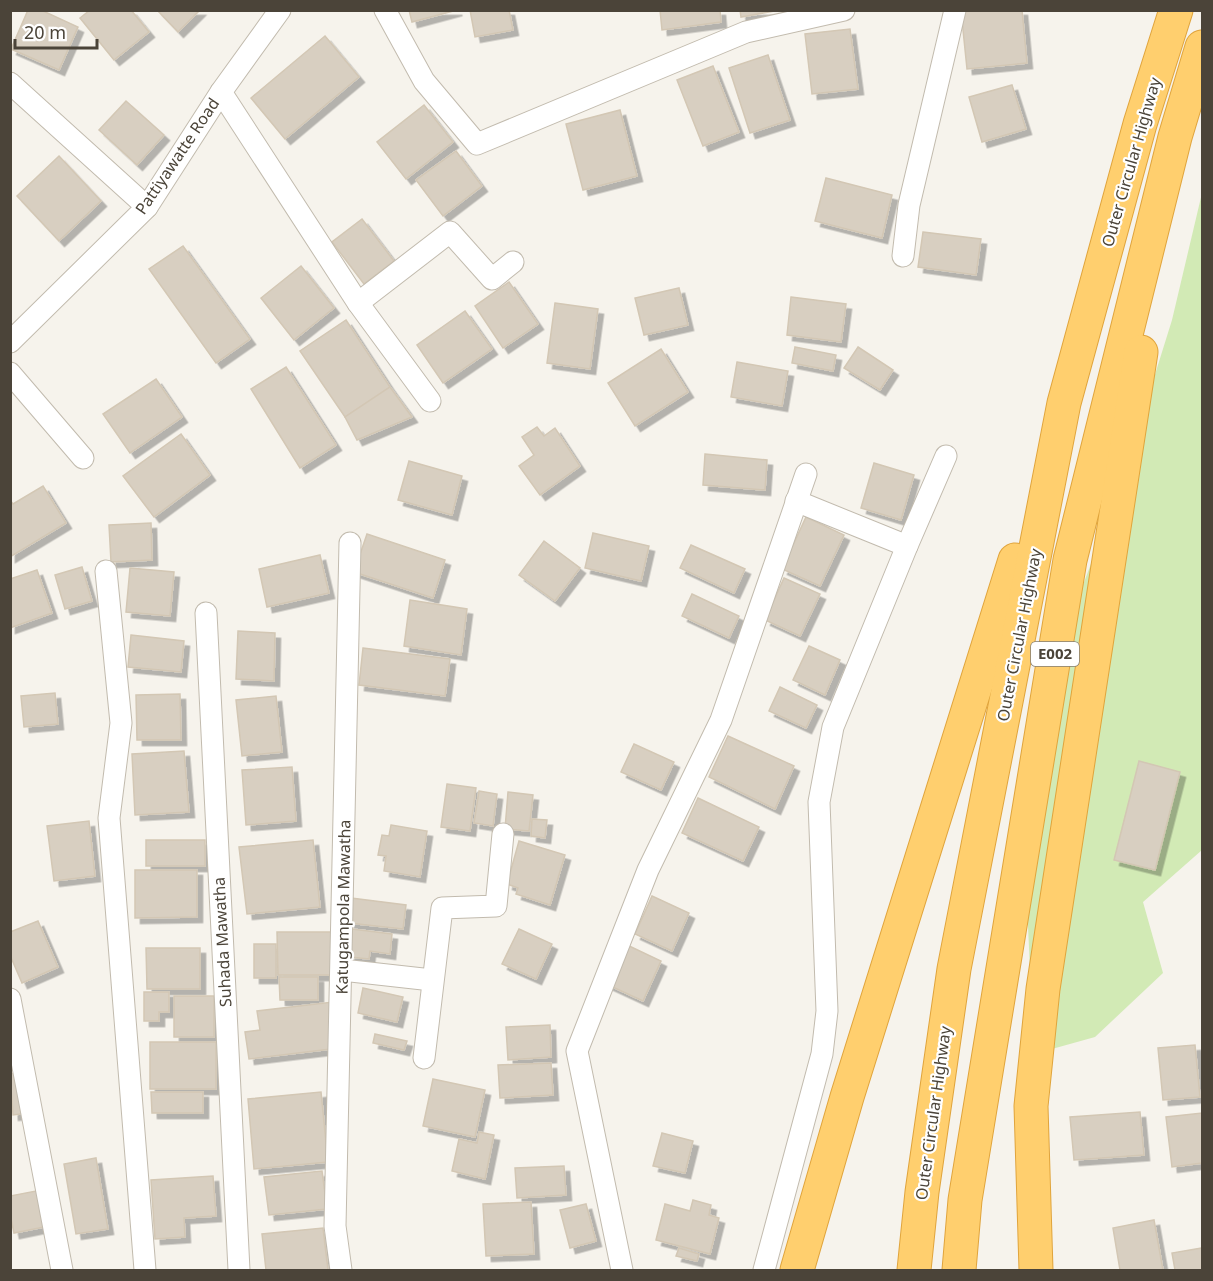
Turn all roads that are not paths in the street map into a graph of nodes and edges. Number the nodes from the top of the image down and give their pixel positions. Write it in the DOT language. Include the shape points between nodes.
graph roads {
  1 [pos="280,10"];
  2 [pos="385,10"];
  3 [pos="844,10"];
  4 [pos="955,10"];
  5 [pos="1176,10"];
  6 [pos="1203,47"];
  7 [pos="10,83"];
  8 [pos="221,92"];
  9 [pos="1175,137"];
  10 [pos="147,207"];
  11 [pos="903,256"];
  12 [pos="513,262"];
  13 [pos="358,303"];
  14 [pos="10,342"];
  15 [pos="10,373"];
  16 [pos="430,400"];
  17 [pos="1064,403"];
  18 [pos="946,456"];
  19 [pos="83,458"];
  20 [pos="806,474"];
  21 [pos="796,501"];
  22 [pos="350,543"];
  23 [pos="907,546"];
  24 [pos="106,571"];
  25 [pos="206,613"];
  26 [pos="503,834"];
  27 [pos="342,970"];
  28 [pos="432,980"];
  29 [pos="10,999"];
  30 [pos="424,1058"];
  31 [pos="62,1270"];
  32 [pos="145,1270"];
  33 [pos="239,1270"];
  34 [pos="341,1270"];
  35 [pos="622,1270"];
  36 [pos="764,1270"];
  37 [pos="797,1270"];
  38 [pos="914,1270"];
  39 [pos="959,1270"];
  40 [pos="1036,1270"];
  1 -- 8 [label="street, Pattiyawatte Road"];
  2 -- 3 [label="street" via="424,81 477,144 746,32"];
  4 -- 11 [label="street" via="909,205"];
  5 -- 17 [label="highway, Outer Circular Highway / E002" via="1140,124"];
  6 -- 9 [label="highway, E002"];
  7 -- 10 [label="street"];
  8 -- 10 [label="street, Pattiyawatte Road"];
  8 -- 13 [label="street"];
  9 -- 39 [label="highway, E002" via="1070,560 965,1200"];
  9 -- 40 [label="highway" via="1043,989 1031,1106"];
  10 -- 14 [label="street, Pattiyawatte Road"];
  12 -- 13 [label="street" via="492,279 450,232"];
  13 -- 16 [label="street"];
  15 -- 19 [label="street"];
  17 -- 37 [label="highway" via="847,1097"];
  17 -- 38 [label="highway, Outer Circular Highway / E002" via="954,969"];
  18 -- 23 [label="street"];
  20 -- 21 [label="street"];
  21 -- 23 [label="street"];
  21 -- 35 [label="street" via="721,720 648,870 577,1051"];
  22 -- 27 [label="street, Katugampola Mawatha"];
  23 -- 36 [label="street" via="833,727 819,802 827,1011 822,1054"];
  24 -- 32 [label="street" via="120,723 109,818"];
  25 -- 33 [label="street, Suhada Mawatha"];
  26 -- 28 [label="street" via="496,906 442,908"];
  27 -- 28 [label="street"];
  27 -- 34 [label="street, Katugampola Mawatha" via="335,1226"];
  28 -- 30 [label="street"];
  29 -- 31 [label="street"];
}
